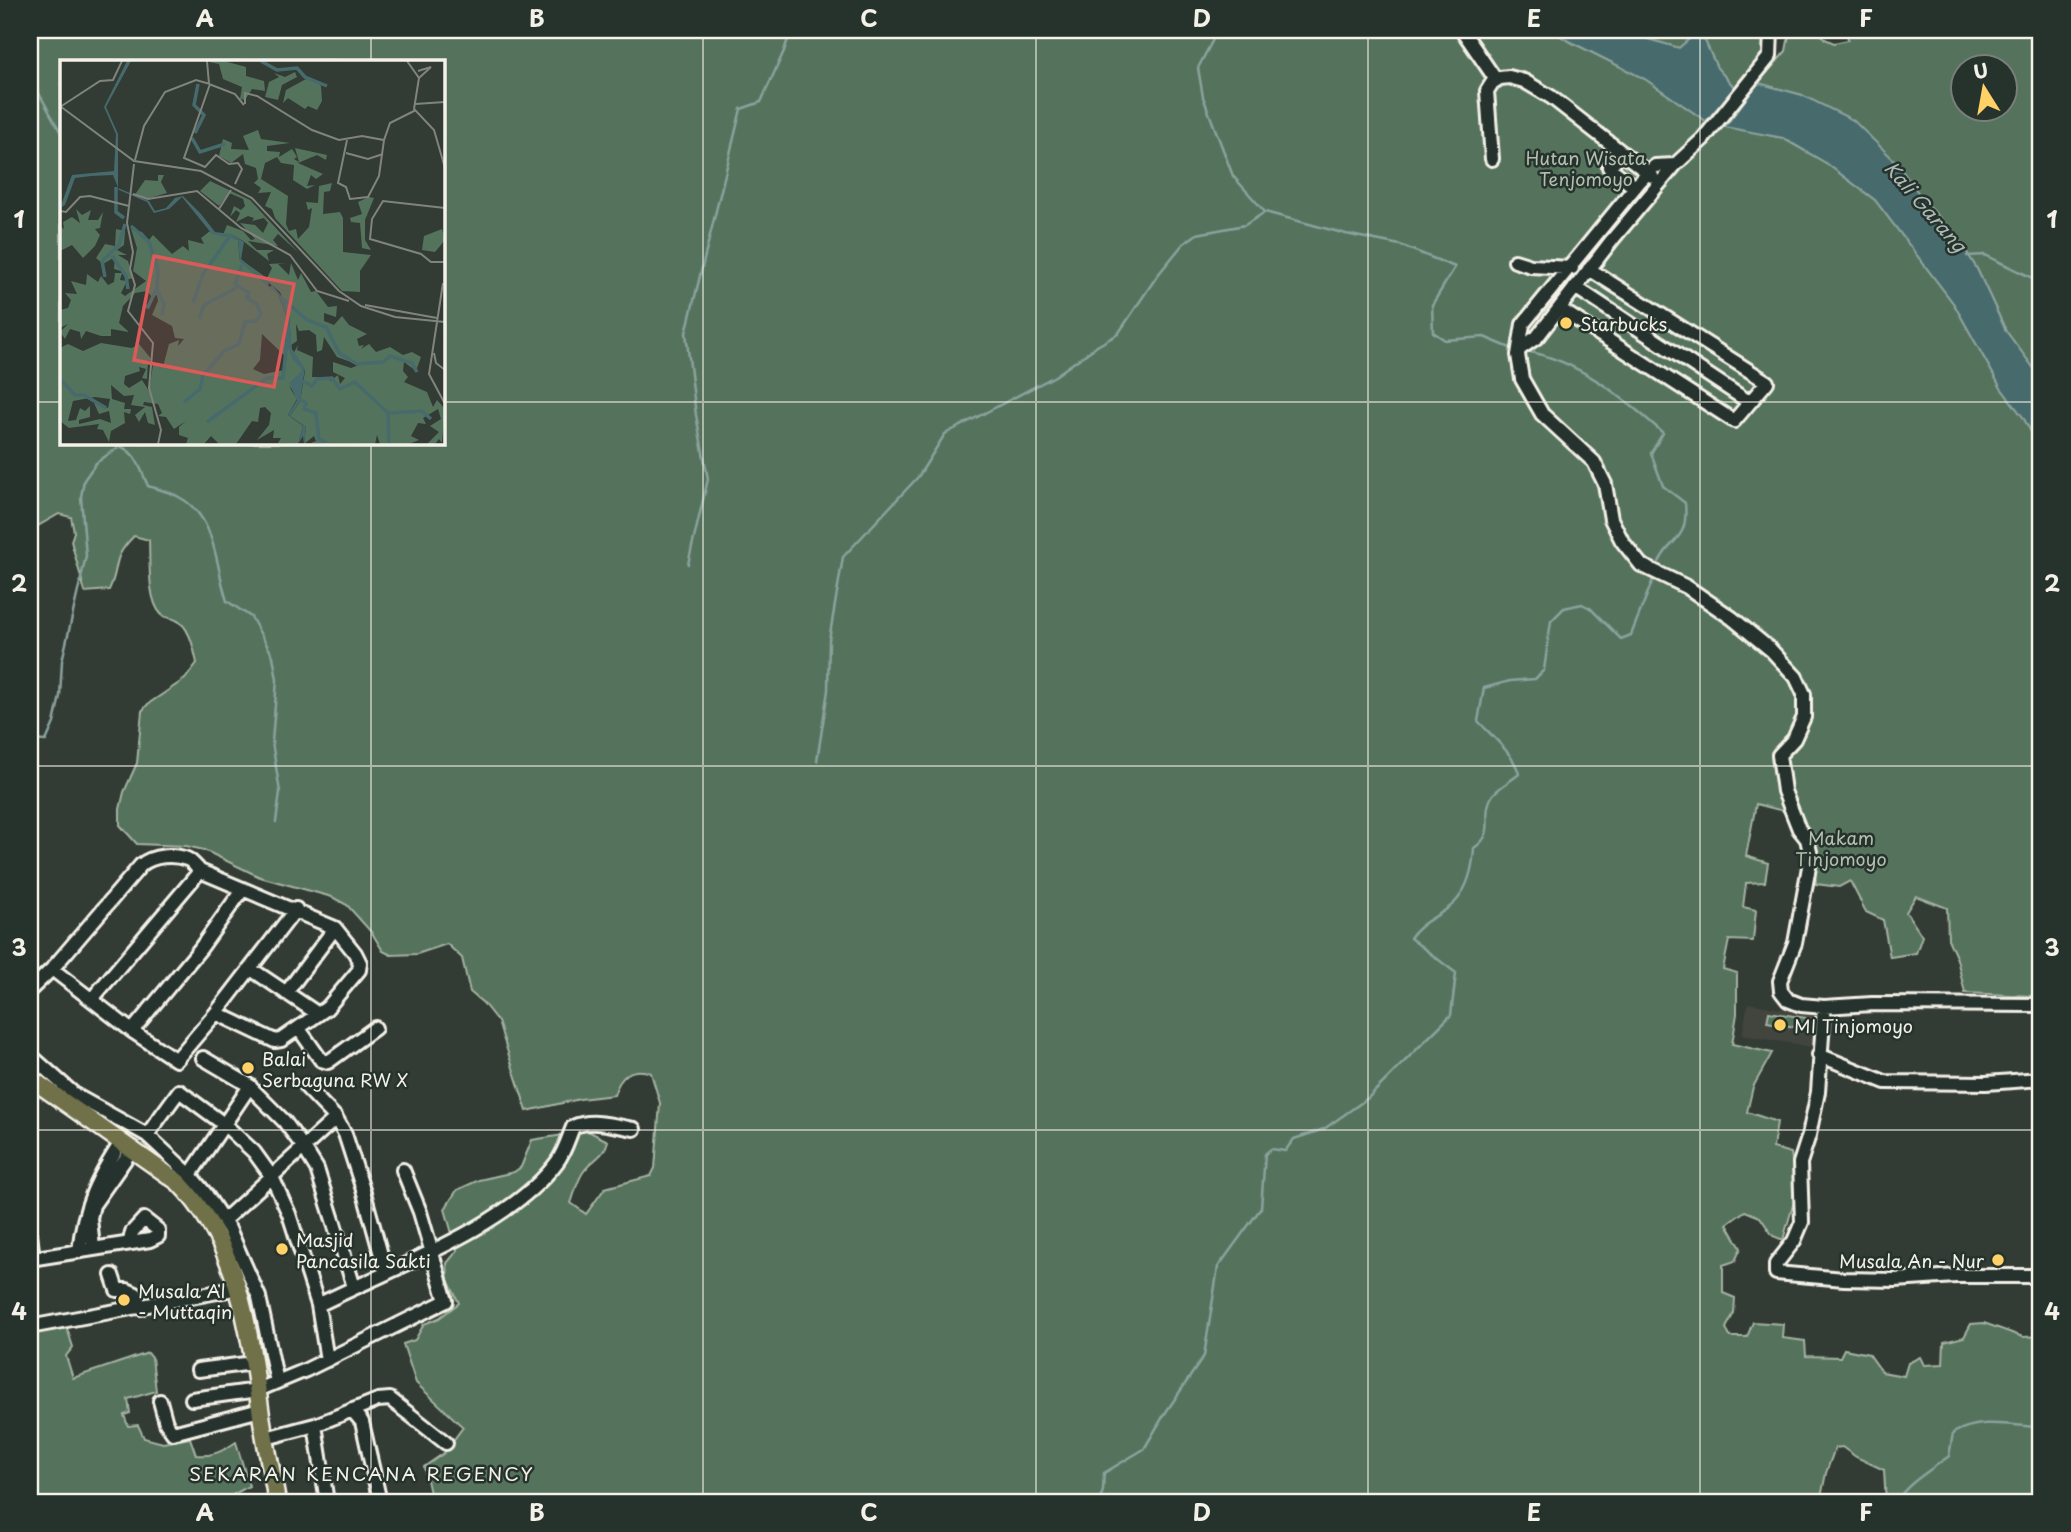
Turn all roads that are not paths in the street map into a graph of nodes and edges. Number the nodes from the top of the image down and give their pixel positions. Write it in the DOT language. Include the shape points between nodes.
graph roads {
  1 [pos="1462,30"];
  2 [pos="1772,30"];
  3 [pos="1496,80"];
  4 [pos="1621,153"];
  5 [pos="1492,159"];
  6 [pos="1675,164"];
  7 [pos="1647,173"];
  8 [pos="1661,182"];
  9 [pos="1634,187"];
  10 [pos="1515,261"];
  11 [pos="1570,266"];
  12 [pos="1583,278"];
  13 [pos="1560,309"];
  14 [pos="1520,351"];
  15 [pos="1749,402"];
  16 [pos="200,871"];
  17 [pos="243,889"];
  18 [pos="296,909"];
  19 [pos="335,928"];
  20 [pos="52,969"];
  21 [pos="251,969"];
  22 [pos="30,990"];
  23 [pos="286,993"];
  24 [pos="92,999"];
  25 [pos="2041,1005"];
  26 [pos="1824,1007"];
  27 [pos="216,1013"];
  28 [pos="318,1014"];
  29 [pos="374,1028"];
  30 [pos="299,1030"];
  31 [pos="132,1031"];
  32 [pos="30,1055"];
  33 [pos="1819,1055"];
  34 [pos="203,1058"];
  35 [pos="30,1078"];
  36 [pos="2041,1079"];
  37 [pos="250,1086"];
  38 [pos="307,1088"];
  39 [pos="336,1118"];
  40 [pos="225,1125"];
  41 [pos="634,1129"];
  42 [pos="147,1135"];
  43 [pos="127,1145"];
  44 [pos="304,1148"];
  45 [pos="403,1170"];
  46 [pos="190,1175"];
  47 [pos="272,1177"];
  48 [pos="201,1197"];
  49 [pos="224,1220"];
  50 [pos="86,1221"];
  51 [pos="30,1236"];
  52 [pos="130,1241"];
  53 [pos="93,1248"];
  54 [pos="431,1250"];
  55 [pos="79,1251"];
  56 [pos="31,1259"];
  57 [pos="386,1273"];
  58 [pos="112,1275"];
  59 [pos="2041,1276"];
  60 [pos="354,1287"];
  61 [pos="240,1294"];
  62 [pos="259,1297"];
  63 [pos="318,1305"];
  64 [pos="141,1308"];
  65 [pos="35,1326"];
  66 [pos="327,1360"];
  67 [pos="253,1363"];
  68 [pos="198,1370"];
  69 [pos="277,1382"];
  70 [pos="258,1390"];
  71 [pos="192,1399"];
  72 [pos="160,1401"];
  73 [pos="260,1410"];
  74 [pos="352,1410"];
  75 [pos="315,1425"];
  76 [pos="266,1438"];
  77 [pos="446,1443"];
  78 [pos="277,1502"];
  79 [pos="327,1502"];
  80 [pos="380,1502"];
  1 -- 3 [label="street"];
  2 -- 6 [label="street" via="1770,56 1703,139"];
  3 -- 4 [label="street" via="1524,81"];
  3 -- 5 [label="street" via="1487,91"];
  4 -- 7 [label="street"];
  4 -- 9 [label="street" via="1609,167"];
  6 -- 7 [label="street" via="1655,166"];
  6 -- 8 [label="street"];
  7 -- 8 [label="street"];
  7 -- 9 [label="street"];
  8 -- 12 [label="street"];
  9 -- 11 [label="street"];
  10 -- 11 [label="street"];
  11 -- 12 [label="street"];
  11 -- 14 [label="street" via="1523,324"];
  12 -- 13 [label="street"];
  12 -- 15 [label="street"];
  12 -- 15 [label="street" via="1767,382"];
  13 -- 14 [label="street"];
  13 -- 15 [label="street" via="1734,421"];
  14 -- 26 [label="street" via="1522,379 1542,414 1594,463 1605,484 1611,519 1641,565 1732,618 1796,677 1804,695 1804,717 1794,739 1779,755 1784,791 1811,856 1796,943 1780,981 1788,1000"];
  16 -- 17 [label="street"];
  16 -- 20 [label="street" via="188,859 164,856 144,862"];
  16 -- 24 [label="street"];
  17 -- 18 [label="street"];
  17 -- 31 [label="street"];
  18 -- 19 [label="street"];
  18 -- 21 [label="street"];
  19 -- 23 [label="street"];
  19 -- 28 [label="street" via="360,967"];
  20 -- 22 [label="street"];
  20 -- 24 [label="street"];
  21 -- 23 [label="street"];
  21 -- 27 [label="street"];
  23 -- 28 [label="street"];
  24 -- 31 [label="street"];
  25 -- 26 [label="street"];
  26 -- 33 [label="street"];
  27 -- 30 [label="street" via="275,1041"];
  27 -- 31 [label="street" via="176,1060"];
  28 -- 30 [label="street"];
  29 -- 30 [label="street" via="328,1062 321,1060"];
  32 -- 42 [label="street" via="75,1095"];
  33 -- 36 [label="street" via="1885,1082"];
  33 -- 59 [label="street" via="1818,1092 1800,1163 1802,1222 1776,1264 1776,1273 1895,1280"];
  34 -- 37 [label="street"];
  35 -- 43 [label="main road"];
  37 -- 40 [label="street"];
  37 -- 44 [label="street"];
  38 -- 39 [label="street"];
  39 -- 44 [label="street"];
  39 -- 57 [label="street" via="356,1166"];
  40 -- 42 [label="street" via="179,1091"];
  40 -- 46 [label="street"];
  40 -- 47 [label="street"];
  41 -- 54 [label="street" via="601,1123 573,1128 556,1164 511,1205"];
  42 -- 46 [label="street"];
  43 -- 48 [label="main road"];
  43 -- 50 [label="street" via="97,1179"];
  44 -- 47 [label="street"];
  44 -- 60 [label="street" via="317,1169"];
  45 -- 54 [label="street"];
  46 -- 48 [label="street"];
  47 -- 49 [label="street"];
  47 -- 63 [label="street"];
  48 -- 49 [label="street"];
  48 -- 61 [label="main road"];
  49 -- 62 [label="street"];
  50 -- 53 [label="street"];
  50 -- 55 [label="street"];
  51 -- 56 [label="street"];
  52 -- 53 [label="street"];
  53 -- 55 [label="street"];
  54 -- 57 [label="street"];
  54 -- 66 [label="street" via="446,1301"];
  55 -- 56 [label="street"];
  57 -- 60 [label="street"];
  58 -- 64 [label="street" via="117,1290 136,1294"];
  60 -- 63 [label="street"];
  61 -- 62 [label="street"];
  61 -- 64 [label="street"];
  61 -- 67 [label="main road"];
  62 -- 69 [label="street"];
  63 -- 66 [label="street"];
  64 -- 65 [label="street"];
  66 -- 69 [label="street"];
  67 -- 68 [label="street"];
  67 -- 70 [label="main road"];
  69 -- 70 [label="street"];
  70 -- 71 [label="street"];
  70 -- 73 [label="main road"];
  72 -- 73 [label="street" via="173,1433"];
  73 -- 76 [label="main road"];
  74 -- 75 [label="street"];
  74 -- 77 [label="street" via="390,1399"];
  74 -- 80 [label="street" via="362,1422"];
  75 -- 76 [label="street"];
  75 -- 79 [label="street"];
  76 -- 78 [label="main road"];
}
